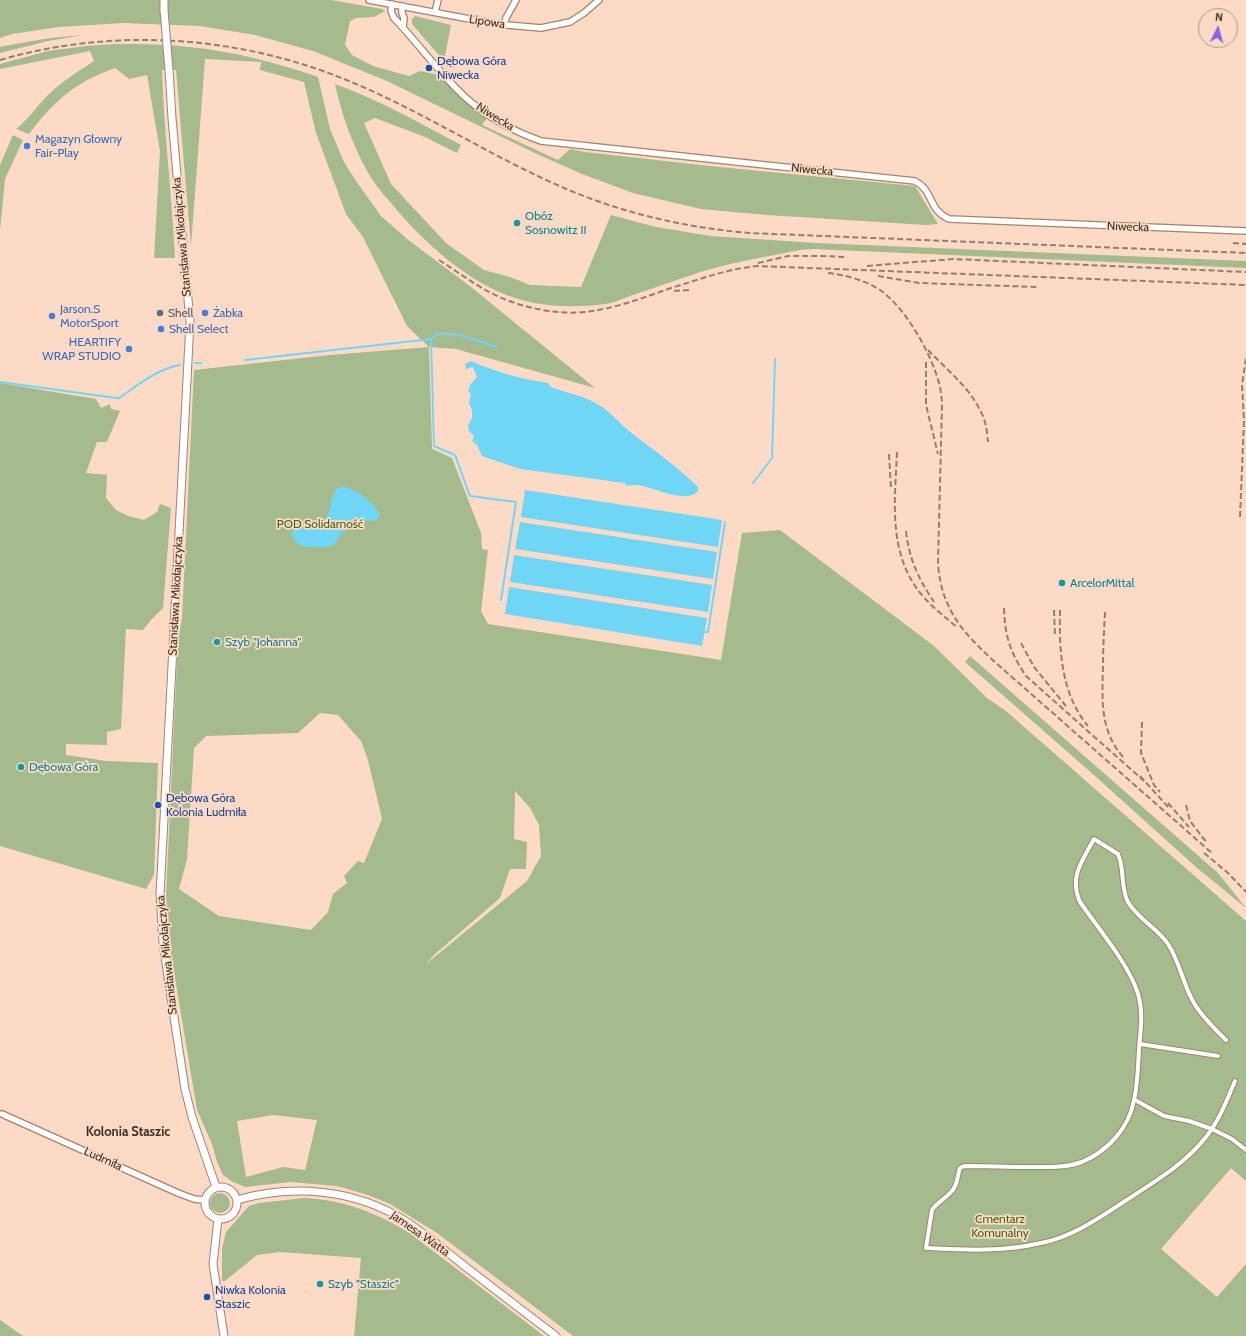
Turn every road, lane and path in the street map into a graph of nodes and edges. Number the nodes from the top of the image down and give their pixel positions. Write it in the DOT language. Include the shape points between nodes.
graph roads {
  1 [pos="164,0"];
  2 [pos="369,0"];
  3 [pos="438,0"];
  4 [pos="516,0"];
  5 [pos="599,0"];
  6 [pos="392,4"];
  7 [pos="402,6"];
  8 [pos="414,9"];
  9 [pos="435,12"];
  10 [pos="404,18"];
  11 [pos="504,25"];
  12 [pos="403,27"];
  13 [pos="1246,231"];
  14 [pos="1226,1040"];
  15 [pos="1140,1044"];
  16 [pos="1218,1056"];
  17 [pos="1235,1081"];
  18 [pos="1134,1100"];
  19 [pos="2,1114"];
  20 [pos="1212,1129"];
  21 [pos="1246,1150"];
  22 [pos="216,1187"];
  23 [pos="204,1200"];
  24 [pos="237,1200"];
  25 [pos="218,1219"];
  26 [pos="224,1336"];
  27 [pos="556,1336"];
  1 -- 22 [label="street, Stanisława Mikołajczyka, bridge" via="190,322 160,895 163,942 185,1090"];
  2 -- 6 [label="street, Lipowa"];
  3 -- 9 [label="street"];
  4 -- 11 [label="street"];
  5 -- 11 [label="street, Lipowa" via="570,22 556,26 541,28"];
  6 -- 7 [label="street, Lipowa"];
  6 -- 12 [label="street, Niwecka" via="394,18"];
  7 -- 8 [label="street, Lipowa"];
  7 -- 10 [label="street"];
  8 -- 9 [label="street, Lipowa"];
  8 -- 10 [label="street"];
  9 -- 11 [label="street, Lipowa"];
  10 -- 12 [label="street"];
  12 -- 13 [label="street, Niwecka" via="465,97 500,122 541,141 915,182 923,187 937,211 949,219"];
  14 -- 18 [label="street" via="1194,1003 1167,943 1128,902 1118,854 1094,839 1078,868 1076,890 1080,902 1122,962 1137,990 1142,1011"];
  15 -- 16 [label="street"];
  17 -- 20 [label="street"];
  18 -- 20 [label="street" via="1164,1116"];
  18 -- 20 [label="street" via="1129,1115 1117,1135 1103,1150 1080,1162 1060,1167 960,1168 954,1188 932,1210 926,1248 1003,1250 1043,1243 1074,1232 1169,1173"];
  19 -- 23 [label="street, Ludmiła" via="178,1193"];
  20 -- 21 [label="street" via="1232,1139"];
  22 -- 23 [label="street" via="210,1190"];
  22 -- 24 [label="street" via="231,1190"];
  23 -- 25 [label="street" via="209,1215"];
  24 -- 25 [label="street" via="235,1212 225,1219"];
  24 -- 27 [label="street, Jamesa Watta" via="271,1192 302,1190 339,1194 389,1211 416,1228"];
  25 -- 26 [label="street" via="213,1264"];
}
